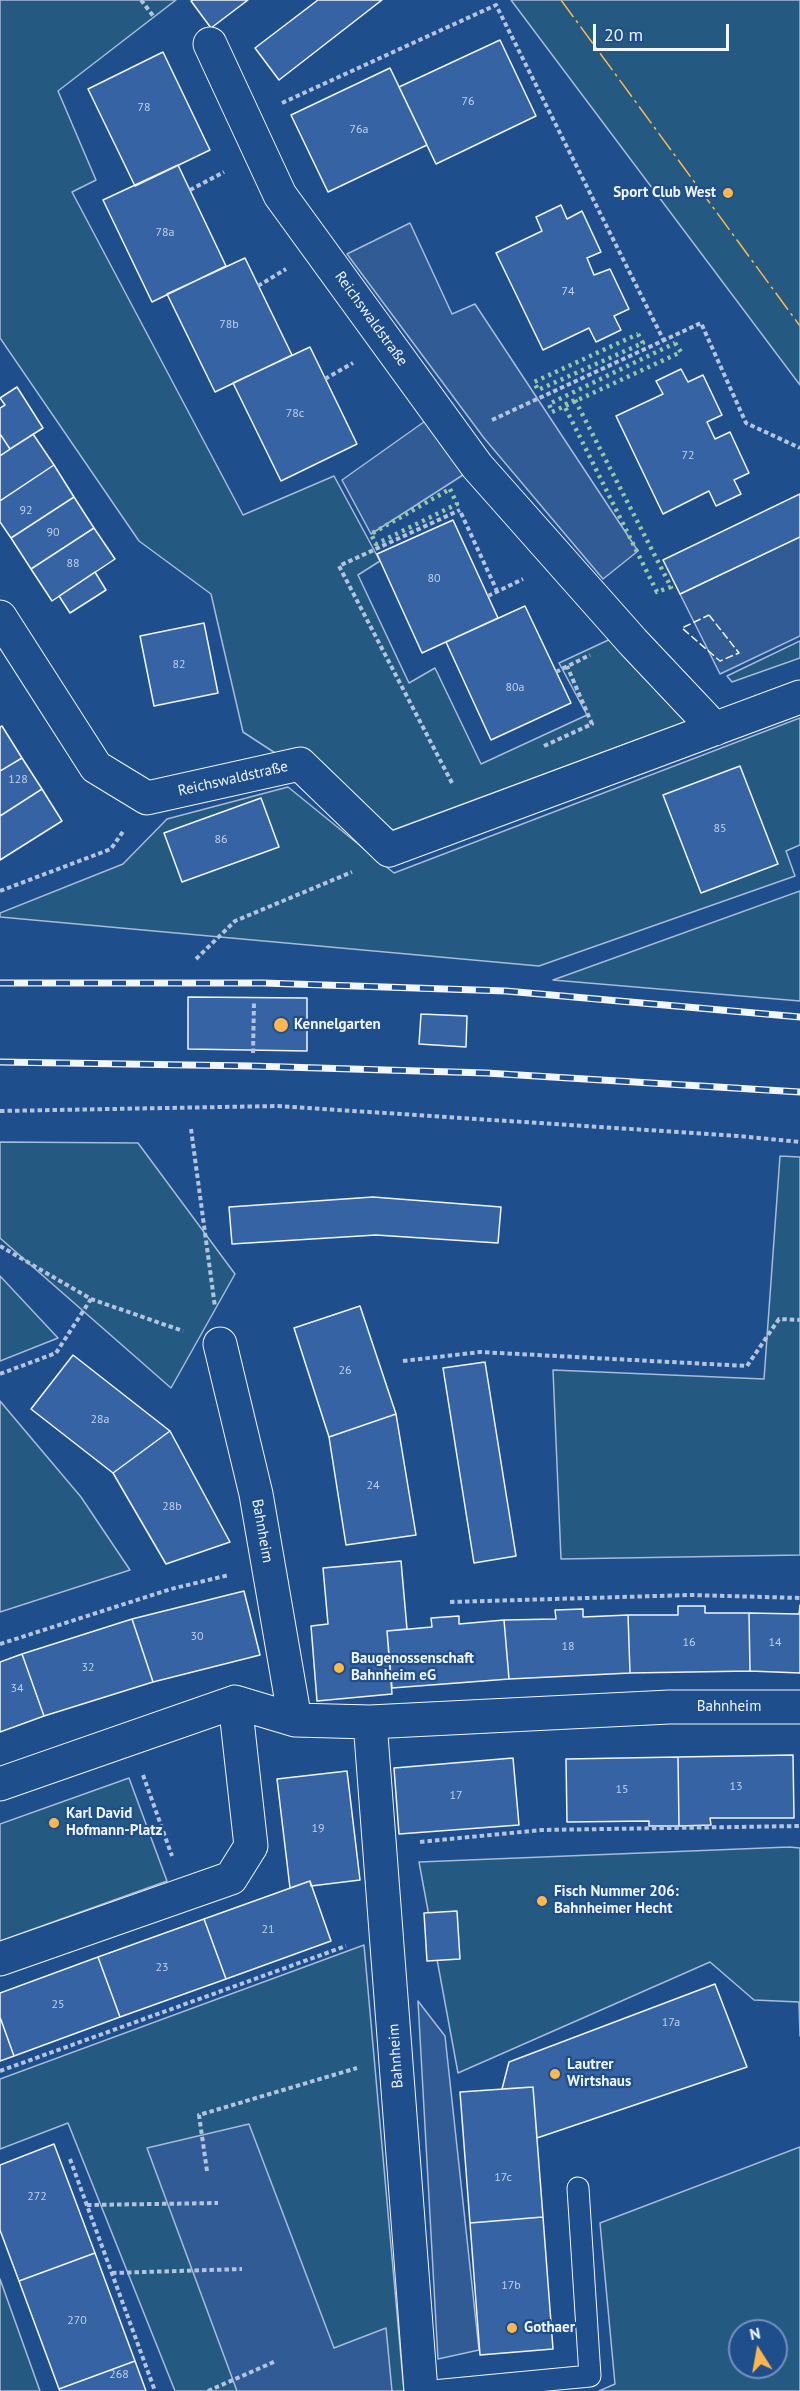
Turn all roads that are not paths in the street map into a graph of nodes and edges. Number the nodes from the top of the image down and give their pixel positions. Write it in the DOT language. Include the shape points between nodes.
graph roads {
  1 [pos="210,44"];
  2 [pos="0,617"];
  3 [pos="800,697"];
  4 [pos="715,729"];
  5 [pos="220,1344"];
  6 [pos="235,1702"];
  7 [pos="800,1707"];
  8 [pos="295,1719"];
  9 [pos="370,1722"];
  10 [pos="0,1784"];
  11 [pos="0,1959"];
  12 [pos="578,2188"];
  13 [pos="421,2391"];
  14 [pos="433,2391"];
  1 -- 4 [label="street, Reichswaldstraße" via="280,195 480,470"];
  2 -- 4 [label="street, Reichswaldstraße" via="96,767 147,798 300,764 389,850"];
  3 -- 4 [label="street"];
  5 -- 8 [label="street, Bahnheim" via="256,1494"];
  6 -- 8 [label="street, Bahnheim"];
  6 -- 10 [label="street"];
  6 -- 11 [label="street" via="251,1846 231,1878"];
  7 -- 9 [label="street, Bahnheim" via="669,1707"];
  8 -- 9 [label="street, Bahnheim"];
  9 -- 13 [label="street, Bahnheim"];
  12 -- 14 [label="lane" via="590,2376"];
}
